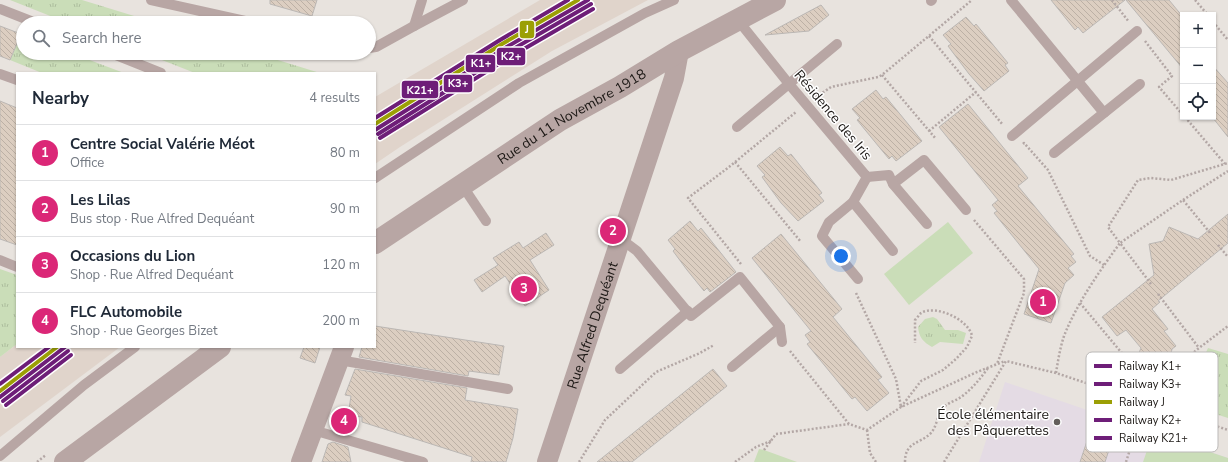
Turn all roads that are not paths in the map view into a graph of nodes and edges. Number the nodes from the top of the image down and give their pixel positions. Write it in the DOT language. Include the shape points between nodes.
graph roads {
  1 [pos="151,0"];
  2 [pos="422,0"];
  3 [pos="463,0"];
  4 [pos="674,0"];
  5 [pos="775,0"];
  6 [pos="1011,0"];
  7 [pos="0,9"];
  8 [pos="18,16"];
  9 [pos="223,16"];
  10 [pos="737,19"];
  11 [pos="414,26"];
  12 [pos="1137,32"];
  13 [pos="837,44"];
  14 [pos="376,47"];
  15 [pos="679,51"];
  16 [pos="128,60"];
  17 [pos="158,72"];
  18 [pos="0,74"];
  19 [pos="16,80"];
  20 [pos="1077,81"];
  21 [pos="789,84"];
  22 [pos="1140,84"];
  23 [pos="1104,113"];
  24 [pos="737,127"];
  25 [pos="1012,136"];
  26 [pos="1054,153"];
  27 [pos="376,177"];
  28 [pos="867,177"];
  29 [pos="893,184"];
  30 [pos="462,185"];
  31 [pos="853,202"];
  32 [pos="966,210"];
  33 [pos="486,221"];
  34 [pos="927,224"];
  35 [pos="621,239"];
  36 [pos="376,242"];
  37 [pos="893,251"];
  38 [pos="0,260"];
  39 [pos="16,267"];
  40 [pos="856,284"];
  41 [pos="688,311"];
  42 [pos="780,327"];
  43 [pos="782,342"];
  44 [pos="134,348"];
  45 [pos="219,348"];
  46 [pos="342,353"];
  47 [pos="732,367"];
  48 [pos="620,369"];
  49 [pos="508,389"];
  50 [pos="313,430"];
  51 [pos="0,456"];
  52 [pos="65,462"];
  53 [pos="301,462"];
  54 [pos="423,462"];
  55 [pos="547,462"];
  1 -- 9 [label="lane"];
  2 -- 11 [label="lane"];
  3 -- 11 [label="lane"];
  4 -- 27 [label="lane" via="645,13 519,83"];
  5 -- 10 [label="street, Rue du 11 Novembre 1918"];
  6 -- 20 [label="lane"];
  7 -- 8 [label="lane"];
  10 -- 15 [label="street, Rue du 11 Novembre 1918"];
  10 -- 21 [label="lane, Résidence des Iris"];
  11 -- 14 [label="lane"];
  12 -- 20 [label="lane"];
  13 -- 21 [label="lane"];
  15 -- 30 [label="street, Rue du 11 Novembre 1918" via="560,120"];
  15 -- 35 [label="street, Rue Alfred Dequéant" via="674,78"];
  16 -- 17 [label="lane"];
  18 -- 19 [label="lane"];
  20 -- 23 [label="lane"];
  20 -- 25 [label="lane"];
  21 -- 24 [label="lane"];
  21 -- 28 [label="lane, Résidence des Iris"];
  22 -- 23 [label="lane"];
  23 -- 26 [label="lane"];
  28 -- 29 [label="lane, Résidence des Iris" via="889,174"];
  28 -- 31 [label="lane"];
  29 -- 32 [label="lane" via="924,160"];
  29 -- 34 [label="lane"];
  30 -- 33 [label="lane"];
  30 -- 36 [label="street, Rue du 11 Novembre 1918"];
  31 -- 37 [label="lane"];
  31 -- 40 [label="lane" via="829,222 822,236"];
  35 -- 41 [label="lane" via="637,251"];
  35 -- 55 [label="street, Rue Alfred Dequéant"];
  38 -- 39 [label="lane"];
  41 -- 42 [label="lane" via="691,316 740,277"];
  41 -- 48 [label="lane"];
  42 -- 43 [label="lane"];
  42 -- 47 [label="lane"];
  44 -- 51 [label="lane" via="84,385"];
  45 -- 52 [label="street"];
  46 -- 49 [label="lane"];
  46 -- 50 [label="street"];
  50 -- 53 [label="street"];
  50 -- 54 [label="lane"];
}
